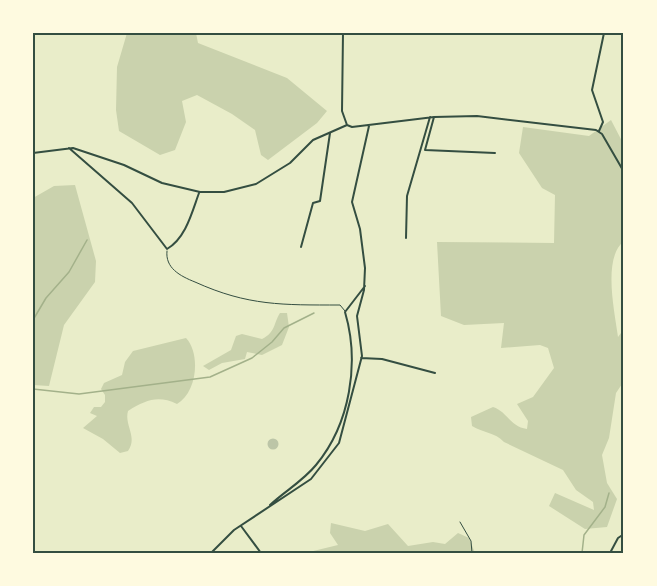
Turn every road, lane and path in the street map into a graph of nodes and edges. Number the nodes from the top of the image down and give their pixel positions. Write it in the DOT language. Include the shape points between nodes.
graph roads {
  1 [pos="343,33"];
  2 [pos="604,33"];
  3 [pos="432,117"];
  4 [pos="347,125"];
  5 [pos="369,126"];
  6 [pos="599,131"];
  7 [pos="330,133"];
  8 [pos="69,148"];
  9 [pos="33,153"];
  10 [pos="495,153"];
  11 [pos="624,172"];
  12 [pos="200,192"];
  13 [pos="406,238"];
  14 [pos="301,247"];
  15 [pos="167,249"];
  16 [pos="365,286"];
  17 [pos="345,312"];
  18 [pos="361,358"];
  19 [pos="435,373"];
  20 [pos="268,508"];
  21 [pos="460,522"];
  22 [pos="241,526"];
  23 [pos="624,534"];
  24 [pos="211,553"];
  25 [pos="261,553"];
  26 [pos="472,553"];
  27 [pos="610,553"];
  1 -- 4 [label="street" via="342,111"];
  2 -- 6 [label="street" via="592,90 603,122"];
  3 -- 5 [label="street"];
  3 -- 6 [label="street" via="477,116"];
  3 -- 10 [label="street" via="425,150"];
  3 -- 13 [label="street" via="407,196"];
  4 -- 5 [label="street"];
  4 -- 7 [label="street"];
  5 -- 16 [label="street" via="352,202 360,229"];
  6 -- 11 [label="street"];
  7 -- 12 [label="street" via="314,140 290,163 256,184 224,192"];
  7 -- 14 [label="street" via="320,201 313,203"];
  8 -- 9 [label="street"];
  8 -- 12 [label="street" via="108,159 162,183"];
  8 -- 15 [label="street" via="132,203"];
  12 -- 15 [label="street" via="184,232"];
  15 -- 17 [label="lane" via="166,261 171,268 227,296 273,305 340,305"];
  16 -- 17 [label="street"];
  16 -- 18 [label="street" via="357,316"];
  17 -- 20 [label="street" via="352,346 351,379 337,431 315,467"];
  18 -- 19 [label="street" via="382,359"];
  18 -- 20 [label="street" via="339,442 311,479"];
  20 -- 22 [label="street"];
  21 -- 26 [label="path" via="471,541"];
  22 -- 24 [label="street"];
  22 -- 25 [label="street"];
  23 -- 27 [label="street"];
}
